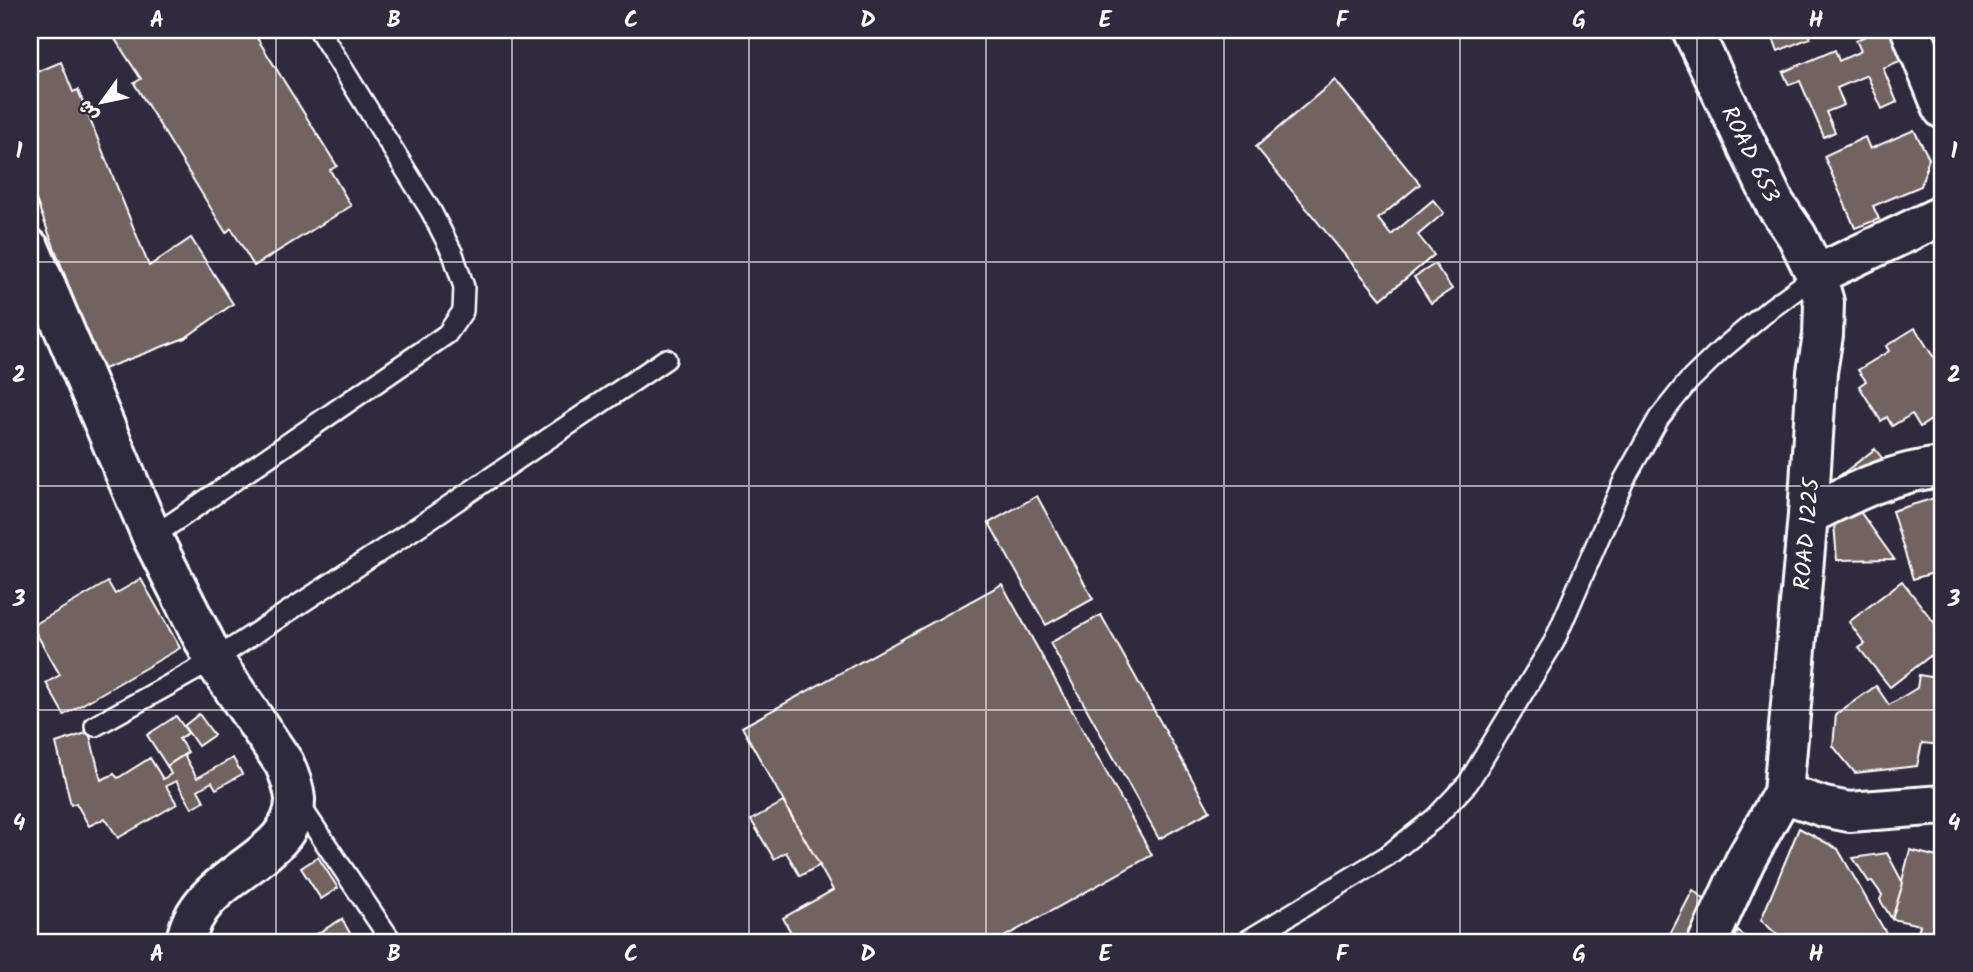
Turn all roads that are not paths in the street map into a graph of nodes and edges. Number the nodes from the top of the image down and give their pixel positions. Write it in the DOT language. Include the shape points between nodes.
graph roads {
  1 [pos="319,30"];
  2 [pos="1692,30"];
  3 [pos="1911,30"];
  4 [pos="1943,109"];
  5 [pos="1943,215"];
  6 [pos="30,249"];
  7 [pos="1816,275"];
  8 [pos="666,359"];
  9 [pos="1943,467"];
  10 [pos="1808,515"];
  11 [pos="152,537"];
  12 [pos="214,660"];
  13 [pos="95,726"];
  14 [pos="1783,793"];
  15 [pos="295,798"];
  16 [pos="1943,805"];
  17 [pos="186,942"];
  18 [pos="392,942"];
  19 [pos="1245,942"];
  20 [pos="1708,942"];
  1 -- 11 [label="lane" via="453,254 464,287 463,311 447,334"];
  2 -- 7 [label="street, ROAD 653" via="1770,194"];
  3 -- 4 [label="street"];
  5 -- 7 [label="street"];
  6 -- 11 [label="street"];
  7 -- 10 [label="street, ROAD 1225" via="1824,302 1823,335"];
  7 -- 19 [label="lane" via="1721,350 1659,418 1624,480 1554,642 1468,783 1387,856"];
  8 -- 12 [label="lane"];
  9 -- 10 [label="street" via="1861,488"];
  10 -- 14 [label="street, ROAD 1225"];
  11 -- 12 [label="street"];
  12 -- 13 [label="lane"];
  12 -- 15 [label="street" via="284,763"];
  14 -- 16 [label="street" via="1849,812"];
  14 -- 20 [label="street, ROAD 1225"];
  15 -- 17 [label="street" via="293,817 284,834 206,899 193,917"];
  15 -- 18 [label="lane"];
}
